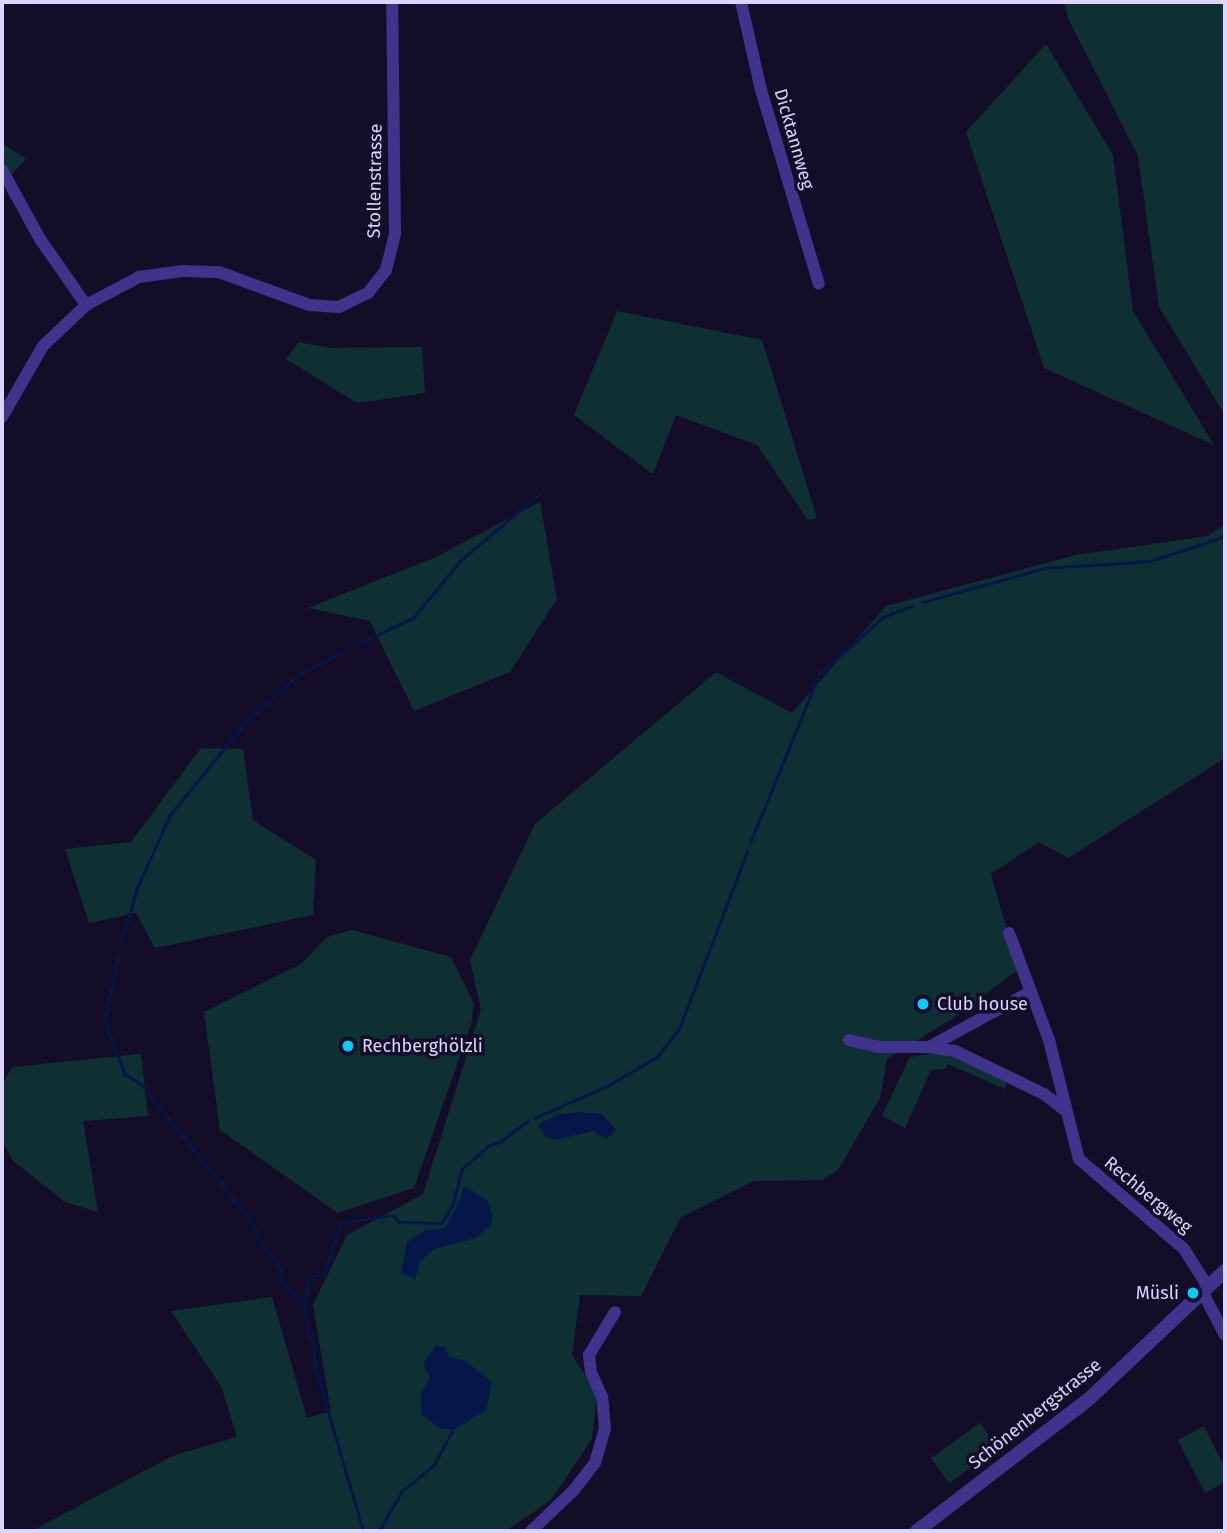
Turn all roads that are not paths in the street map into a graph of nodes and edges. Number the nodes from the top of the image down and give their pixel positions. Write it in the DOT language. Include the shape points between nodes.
graph roads {
  1 [pos="392,2"];
  2 [pos="740,2"];
  3 [pos="2,170"];
  4 [pos="819,284"];
  5 [pos="86,305"];
  6 [pos="2,417"];
  7 [pos="1009,933"];
  8 [pos="1030,992"];
  9 [pos="849,1040"];
  10 [pos="929,1047"];
  11 [pos="1067,1111"];
  12 [pos="1225,1271"];
  13 [pos="1205,1290"];
  14 [pos="614,1312"];
  15 [pos="1225,1335"];
  16 [pos="531,1531"];
  17 [pos="917,1531"];
  1 -- 5 [label="street, Stollenstrasse" via="395,233 386,270 368,293 339,307 309,305 219,272 183,271 139,277"];
  2 -- 4 [label="street, Dicktannweg" via="761,90"];
  3 -- 5 [label="street" via="40,239"];
  5 -- 6 [label="street, Stollenstrasse" via="43,346"];
  7 -- 8 [label="street, Rechbergweg"];
  8 -- 10 [label="street"];
  8 -- 11 [label="street, Rechbergweg" via="1049,1040"];
  9 -- 10 [label="street" via="880,1047"];
  10 -- 11 [label="street" via="966,1056 1044,1094"];
  11 -- 13 [label="street, Rechbergweg" via="1079,1158 1184,1249"];
  12 -- 13 [label="street, Schönenbergstrasse"];
  13 -- 15 [label="street, Rechbergweg"];
  13 -- 17 [label="street, Schönenbergstrasse" via="1074,1412"];
  14 -- 16 [label="street" via="589,1355 602,1397 605,1429 595,1463"];
}
